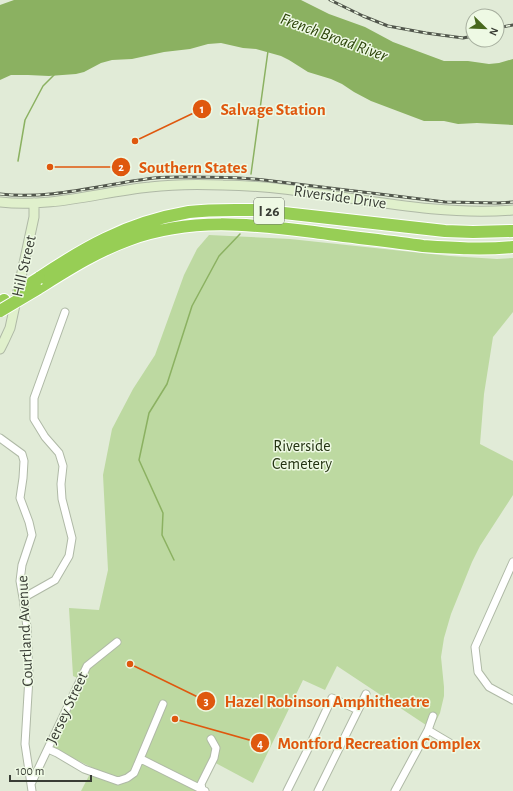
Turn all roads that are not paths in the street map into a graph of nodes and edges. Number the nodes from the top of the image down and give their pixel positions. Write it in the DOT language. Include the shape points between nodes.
graph roads {
  1 [pos="0,202"];
  2 [pos="34,203"];
  3 [pos="513,210"];
  4 [pos="513,231"];
  5 [pos="513,247"];
  6 [pos="38,283"];
  7 [pos="1,305"];
  8 [pos="65,312"];
  9 [pos="0,349"];
  10 [pos="0,438"];
  11 [pos="513,562"];
  12 [pos="23,598"];
  13 [pos="117,642"];
  14 [pos="366,694"];
  15 [pos="513,700"];
  16 [pos="163,704"];
  17 [pos="358,710"];
  18 [pos="433,716"];
  19 [pos="428,730"];
  20 [pos="211,739"];
  21 [pos="450,742"];
  22 [pos="48,749"];
  23 [pos="141,759"];
  24 [pos="31,788"];
  25 [pos="203,790"];
  26 [pos="287,791"];
  27 [pos="318,791"];
  28 [pos="395,791"];
  1 -- 2 [label="main road, Riverside Drive"];
  2 -- 3 [label="main road, Riverside Drive" via="151,187 224,184 436,209"];
  2 -- 9 [label="main road, Hill Street" via="34,217 10,328"];
  4 -- 6 [label="highway, I 26" via="445,231 257,210 203,211 168,216 125,230 76,255"];
  5 -- 6 [label="highway, I 26" via="473,249 423,246 252,225 198,225 171,228 109,247"];
  6 -- 7 [label="highway, I 26, bridge"];
  8 -- 12 [label="street" via="34,398 34,419 45,437 60,453 63,466 60,484 62,499 72,538 69,556 55,580"];
  10 -- 12 [label="street, Courtland Avenue" via="22,454 24,460 20,498 32,535 22,565 20,581"];
  11 -- 15 [label="street" via="475,647 478,672 490,687"];
  12 -- 24 [label="street, Courtland Avenue" via="27,627 28,677 25,744"];
  13 -- 22 [label="street, Jersey Street" via="88,666"];
  14 -- 17 [label="street"];
  16 -- 23 [label="street"];
  17 -- 26 [label="street" via="332,698"];
  17 -- 27 [label="street"];
  18 -- 19 [label="street"];
  19 -- 21 [label="street"];
  19 -- 28 [label="street"];
  20 -- 25 [label="street" via="216,748 202,784"];
  22 -- 23 [label="street" via="84,769 118,781 134,773"];
  22 -- 24 [label="street, Jersey Street"];
  23 -- 25 [label="street"];
}
